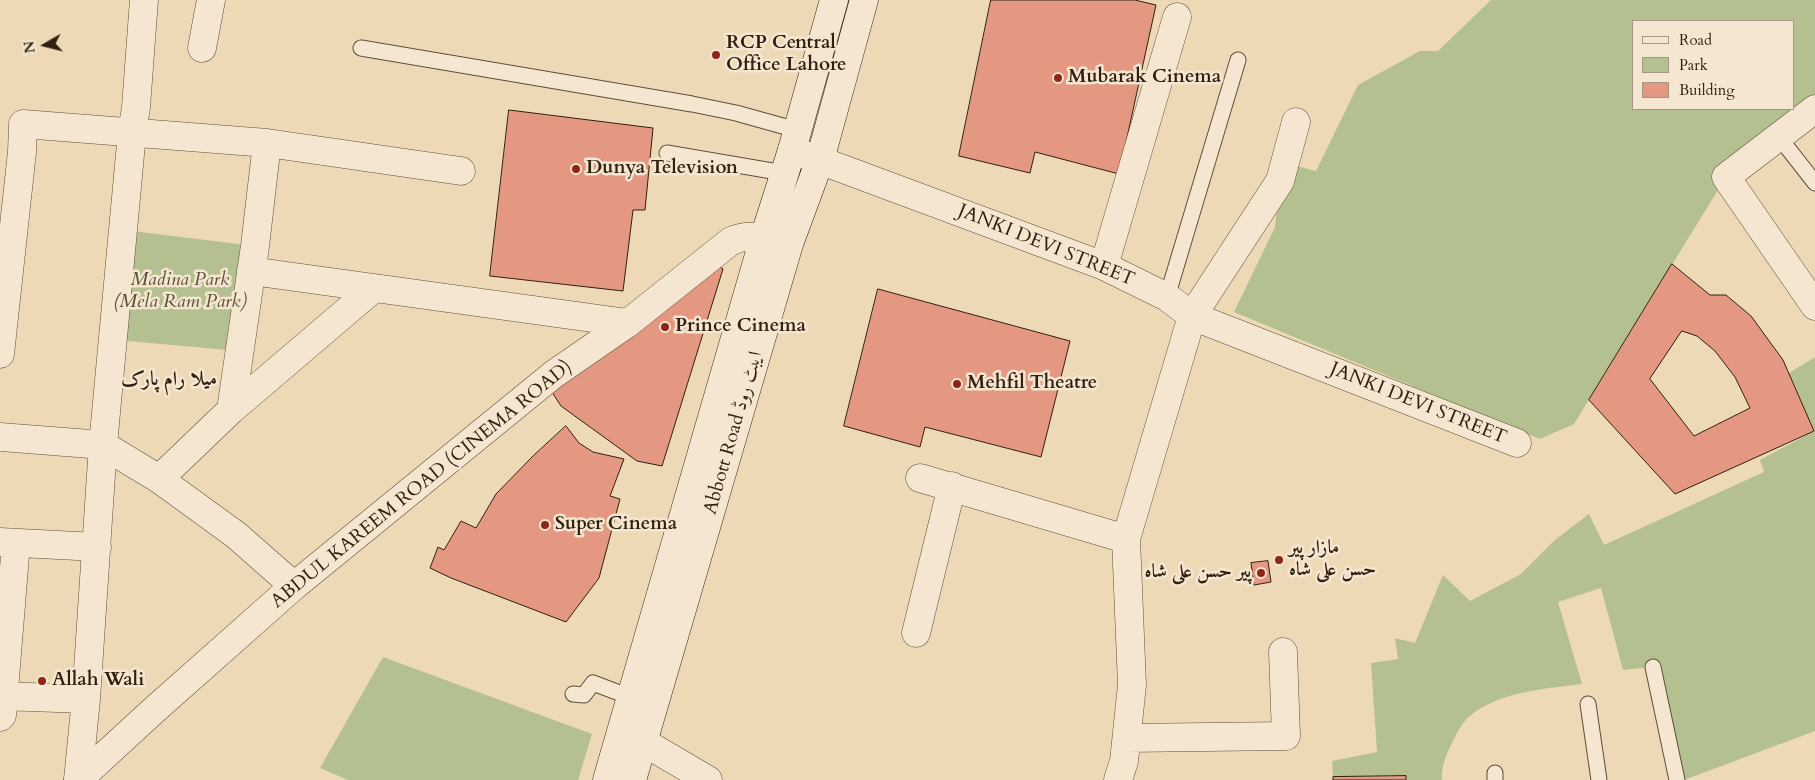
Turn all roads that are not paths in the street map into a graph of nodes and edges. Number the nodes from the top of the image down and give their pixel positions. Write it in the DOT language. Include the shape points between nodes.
graph roads {
  1 [pos="144,0"];
  2 [pos="211,0"];
  3 [pos="834,0"];
  4 [pos="864,0"];
  5 [pos="1177,17"];
  6 [pos="202,48"];
  7 [pos="361,48"];
  8 [pos="1238,60"];
  9 [pos="1815,109"];
  10 [pos="1296,122"];
  11 [pos="132,133"];
  12 [pos="1779,137"];
  13 [pos="267,143"];
  14 [pos="791,151"];
  15 [pos="11,152"];
  16 [pos="667,153"];
  17 [pos="820,160"];
  18 [pos="461,171"];
  19 [pos="1815,183"];
  20 [pos="776,241"];
  21 [pos="1104,266"];
  22 [pos="251,271"];
  23 [pos="374,288"];
  24 [pos="1167,297"];
  25 [pos="1815,306"];
  26 [pos="1192,316"];
  27 [pos="628,324"];
  28 [pos="0,354"];
  29 [pos="231,410"];
  30 [pos="0,437"];
  31 [pos="1517,443"];
  32 [pos="103,445"];
  33 [pos="920,478"];
  34 [pos="159,479"];
  35 [pos="952,486"];
  36 [pos="1126,539"];
  37 [pos="8,543"];
  38 [pos="97,547"];
  39 [pos="294,586"];
  40 [pos="916,633"];
  41 [pos="1283,652"];
  42 [pos="1653,666"];
  43 [pos="573,694"];
  44 [pos="630,697"];
  45 [pos="86,699"];
  46 [pos="1,703"];
  47 [pos="1588,704"];
  48 [pos="633,736"];
  49 [pos="1127,738"];
  50 [pos="78,780"];
  51 [pos="607,780"];
  52 [pos="632,780"];
  53 [pos="708,780"];
  54 [pos="1118,780"];
  55 [pos="1599,780"];
  56 [pos="1677,780"];
  1 -- 11 [label="street"];
  2 -- 6 [label="street"];
  3 -- 14 [label="street, Abbott Road ایبٹ روڈ"];
  4 -- 17 [label="street, Abbott Road ایبٹ روڈ"];
  5 -- 21 [label="street"];
  7 -- 14 [label="lane" via="736,113"];
  8 -- 24 [label="lane"];
  9 -- 12 [label="street"];
  10 -- 26 [label="street" via="1280,181"];
  11 -- 13 [label="street"];
  11 -- 15 [label="street" via="23,124"];
  11 -- 32 [label="street"];
  12 -- 19 [label="lane"];
  12 -- 25 [label="street" via="1726,177"];
  13 -- 18 [label="street"];
  13 -- 22 [label="street"];
  14 -- 16 [label="lane"];
  14 -- 17 [label="street, JANKI DEVI STREET"];
  14 -- 20 [label="street, Abbott Road ایبٹ روڈ"];
  15 -- 28 [label="street"];
  17 -- 20 [label="street, Abbott Road ایبٹ روڈ"];
  17 -- 21 [label="street, JANKI DEVI STREET"];
  20 -- 27 [label="street, ABDUL KAREEM ROAD (CINEMA ROAD)" via="750,236 731,241"];
  20 -- 44 [label="street, Abbott Road ایبٹ روڈ"];
  20 -- 48 [label="street, Abbott Road ایبٹ روڈ"];
  21 -- 24 [label="street, JANKI DEVI STREET"];
  22 -- 23 [label="street"];
  22 -- 29 [label="street"];
  23 -- 27 [label="street"];
  23 -- 29 [label="street"];
  24 -- 26 [label="street, JANKI DEVI STREET"];
  26 -- 31 [label="street, JANKI DEVI STREET"];
  26 -- 36 [label="street"];
  27 -- 39 [label="street, ABDUL KAREEM ROAD (CINEMA ROAD)" via="554,374"];
  29 -- 34 [label="street"];
  30 -- 32 [label="street"];
  32 -- 34 [label="street"];
  32 -- 38 [label="street"];
  33 -- 35 [label="street"];
  34 -- 39 [label="street" via="236,535"];
  35 -- 36 [label="street"];
  35 -- 40 [label="street"];
  36 -- 49 [label="street" via="1132,685"];
  37 -- 38 [label="street"];
  37 -- 46 [label="street"];
  38 -- 45 [label="street"];
  39 -- 50 [label="street, ABDUL KAREEM ROAD (CINEMA ROAD)"];
  41 -- 49 [label="street" via="1286,736"];
  42 -- 56 [label="lane"];
  43 -- 44 [label="lane" via="584,695 593,683"];
  44 -- 48 [label="street, Abbott Road ایبٹ روڈ"];
  45 -- 46 [label="street"];
  45 -- 50 [label="street"];
  47 -- 55 [label="lane"];
  48 -- 51 [label="street, Abbott Road ایبٹ روڈ"];
  48 -- 52 [label="street, Abbott Road ایبٹ روڈ"];
  48 -- 53 [label="street"];
  49 -- 54 [label="street"];
}
